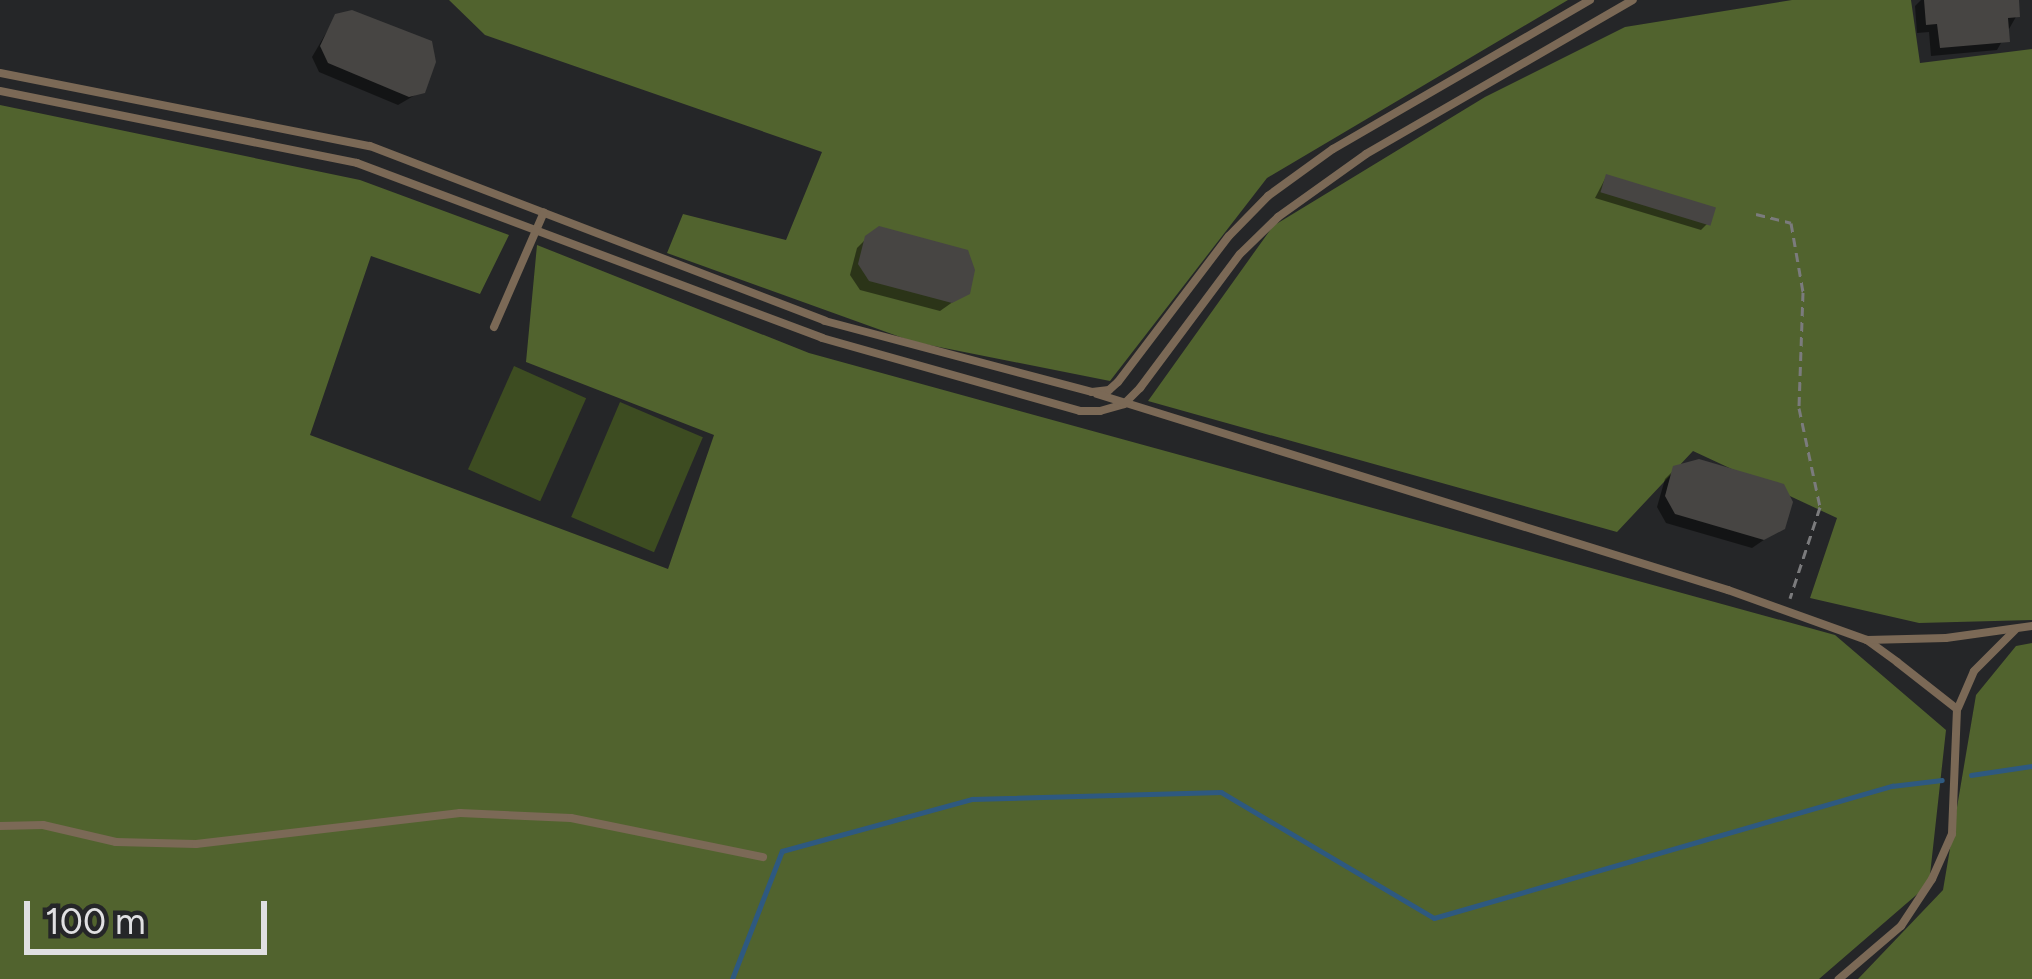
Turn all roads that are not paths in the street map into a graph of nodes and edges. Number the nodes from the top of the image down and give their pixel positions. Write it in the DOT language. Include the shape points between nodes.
graph roads {
  1 [pos="1590,0"];
  2 [pos="1633,0"];
  3 [pos="0,73"];
  4 [pos="0,91"];
  5 [pos="544,212"];
  6 [pos="536,228"];
  7 [pos="494,327"];
  8 [pos="1092,392"];
  9 [pos="1126,403"];
  10 [pos="2032,626"];
  11 [pos="2016,629"];
  12 [pos="1867,640"];
  13 [pos="1957,709"];
  14 [pos="0,826"];
  15 [pos="763,857"];
  16 [pos="1839,979"];
  1 -- 8 [label="lane" via="1333,149 1268,196 1118,382"];
  2 -- 9 [label="lane" via="1366,154 1278,217 1240,254"];
  3 -- 5 [label="lane" via="370,146"];
  4 -- 6 [label="lane" via="357,163"];
  5 -- 6 [label="lane"];
  5 -- 8 [label="lane" via="825,321"];
  6 -- 7 [label="lane"];
  6 -- 9 [label="lane" via="822,338 1080,411"];
  8 -- 9 [label="lane"];
  9 -- 12 [label="lane"];
  10 -- 11 [label="lane"];
  11 -- 12 [label="lane"];
  11 -- 13 [label="lane" via="1974,671"];
  12 -- 13 [label="lane"];
  13 -- 16 [label="lane" via="1945,849 1901,926"];
  14 -- 15 [label="lane" via="196,844 482,814 571,818"];
}
